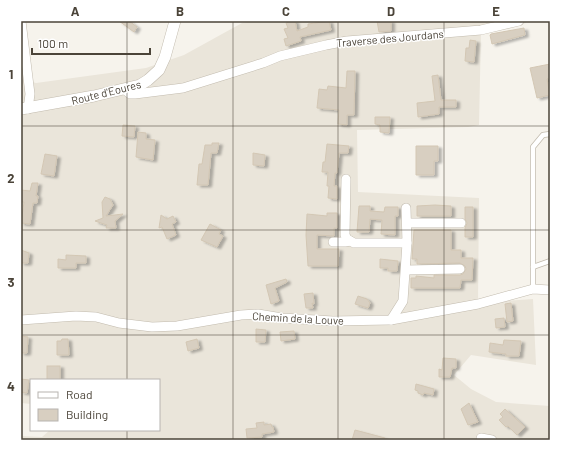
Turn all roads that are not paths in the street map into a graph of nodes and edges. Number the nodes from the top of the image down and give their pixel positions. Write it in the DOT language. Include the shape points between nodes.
graph roads {
  1 [pos="21,21"];
  2 [pos="175,21"];
  3 [pos="519,21"];
  4 [pos="124,89"];
  5 [pos="25,109"];
  6 [pos="550,134"];
  7 [pos="346,179"];
  8 [pos="406,208"];
  9 [pos="407,222"];
  10 [pos="461,223"];
  11 [pos="350,241"];
  12 [pos="333,242"];
  13 [pos="407,242"];
  14 [pos="550,261"];
  15 [pos="533,267"];
  16 [pos="460,269"];
  17 [pos="406,270"];
  18 [pos="533,290"];
  19 [pos="550,290"];
  20 [pos="21,320"];
  21 [pos="391,320"];
  22 [pos="481,438"];
  23 [pos="492,440"];
  1 -- 5 [label="street" via="30,94"];
  2 -- 4 [label="street, Route d'Eoures" via="159,70 140,85"];
  3 -- 4 [label="street, Traverse des Jourdans" via="481,30 347,41 280,56 183,88 136,94 130,94"];
  4 -- 5 [label="street, Route d'Eoures"];
  6 -- 15 [label="lane" via="543,135 533,147"];
  7 -- 11 [label="street" via="345,234"];
  8 -- 9 [label="street"];
  9 -- 10 [label="street"];
  9 -- 13 [label="street"];
  11 -- 12 [label="street"];
  11 -- 13 [label="street"];
  13 -- 17 [label="street"];
  14 -- 15 [label="lane"];
  15 -- 18 [label="lane"];
  16 -- 17 [label="street"];
  17 -- 21 [label="street" via="402,301"];
  18 -- 19 [label="street, Chemin de la Louve"];
  18 -- 21 [label="street, Chemin de la Louve" via="478,304"];
  20 -- 21 [label="street, Chemin de la Louve" via="96,317 152,327 177,326 258,314 334,321"];
  22 -- 23 [label="street"];
}
